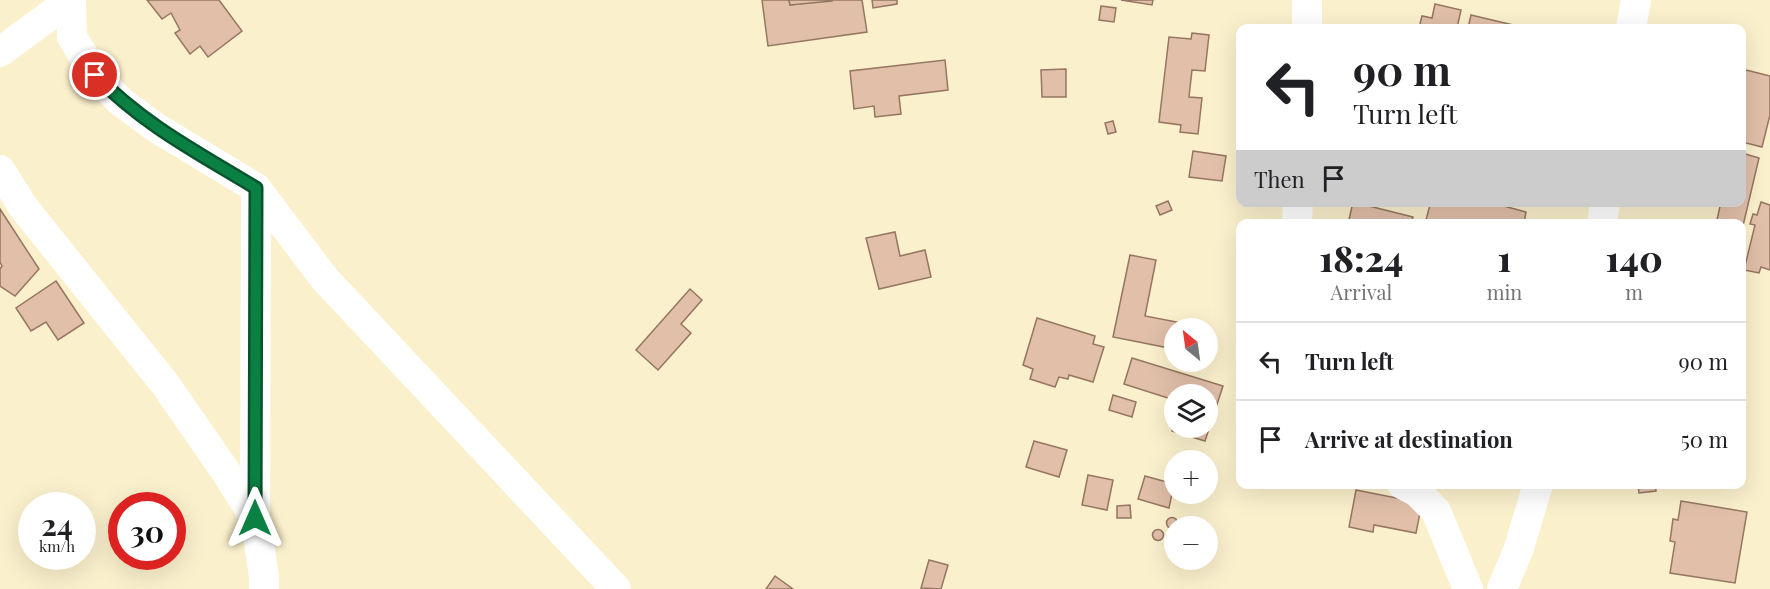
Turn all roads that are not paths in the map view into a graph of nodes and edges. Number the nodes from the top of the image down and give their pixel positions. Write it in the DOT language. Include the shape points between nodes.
graph roads {
  1 [pos="71,0"];
  2 [pos="1307,0"];
  3 [pos="1636,0"];
  4 [pos="1307,24"];
  5 [pos="1632,24"];
  6 [pos="0,52"];
  7 [pos="0,170"];
  8 [pos="256,188"];
  9 [pos="1411,489"];
  10 [pos="1537,489"];
  11 [pos="255,518"];
  12 [pos="264,589"];
  13 [pos="616,589"];
  14 [pos="1468,589"];
  15 [pos="1502,589"];
  1 -- 6 [label="street"];
  1 -- 8 [label="street" via="72,37 95,75 120,101 155,127"];
  2 -- 4 [label="street"];
  3 -- 5 [label="street"];
  7 -- 11 [label="street" via="24,208 165,384"];
  8 -- 11 [label="street"];
  8 -- 13 [label="street" via="324,278"];
  9 -- 14 [label="street" via="1436,511"];
  10 -- 15 [label="street"];
  11 -- 12 [label="street"];
}
